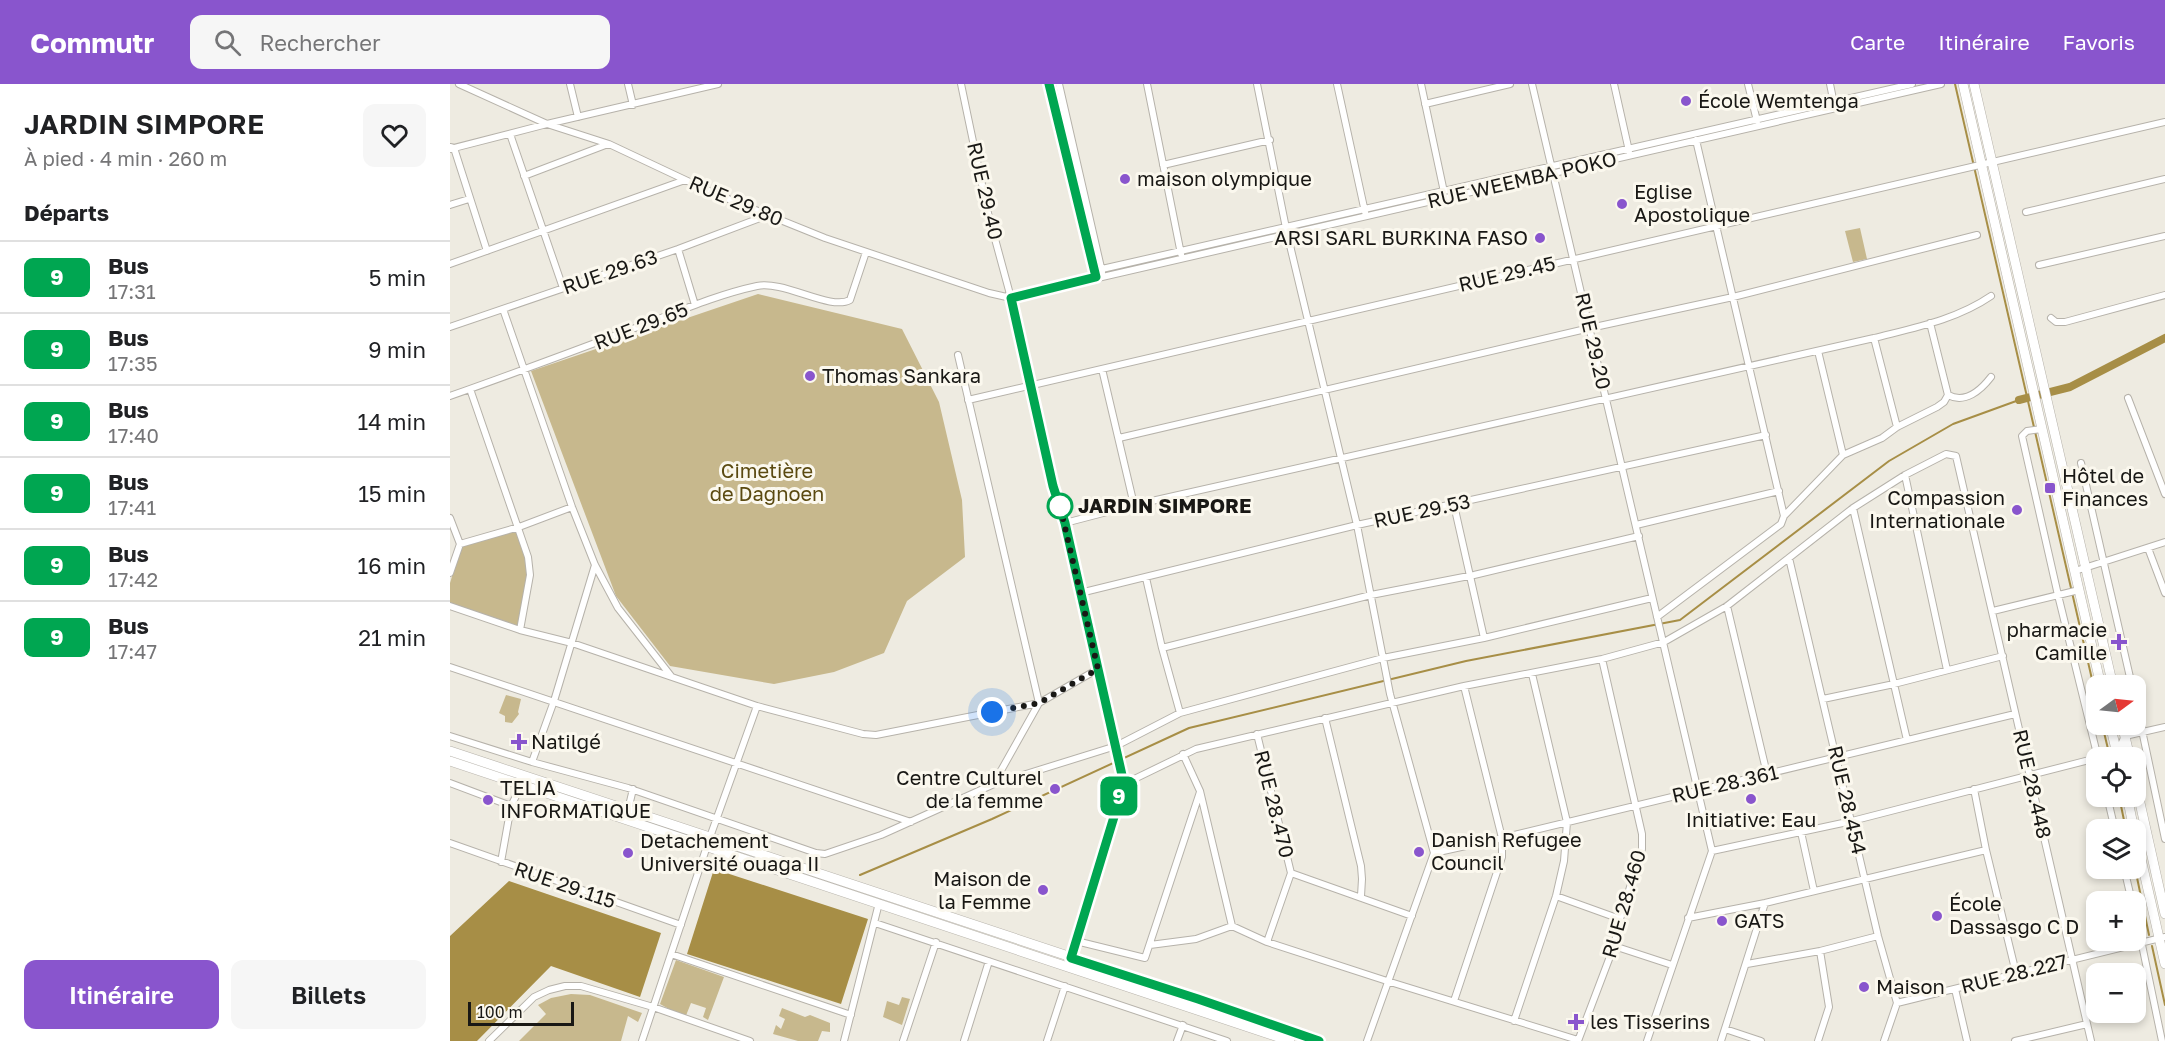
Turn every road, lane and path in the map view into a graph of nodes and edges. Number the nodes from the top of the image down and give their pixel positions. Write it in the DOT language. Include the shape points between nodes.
graph roads {
  1 [pos="459,84"];
  2 [pos="570,84"];
  3 [pos="628,84"];
  4 [pos="718,84"];
  5 [pos="961,84"];
  6 [pos="1049,84"];
  7 [pos="1059,84"];
  8 [pos="1147,84"];
  9 [pos="1257,84"];
  10 [pos="1337,84"];
  11 [pos="1421,84"];
  12 [pos="1510,84"];
  13 [pos="1532,84"];
  14 [pos="1614,84"];
  15 [pos="1748,84"];
  16 [pos="1830,84"];
  17 [pos="1912,84"];
  18 [pos="1941,84"];
  19 [pos="1964,84"];
  20 [pos="1974,84"];
  21 [pos="690,88"];
  22 [pos="1425,104"];
  23 [pos="633,105"];
  24 [pos="1835,105"];
  25 [pos="578,117"];
  26 [pos="2165,122"];
  27 [pos="1757,123"];
  28 [pos="547,124"];
  29 [pos="510,134"];
  30 [pos="1270,140"];
  31 [pos="1696,140"];
  32 [pos="609,144"];
  33 [pos="451,148"];
  34 [pos="1629,152"];
  35 [pos="1992,162"];
  36 [pos="1982,164"];
  37 [pos="1163,165"];
  38 [pos="1552,169"];
  39 [pos="525,176"];
  40 [pos="685,179"];
  41 [pos="2165,179"];
  42 [pos="1445,194"];
  43 [pos="470,199"];
  44 [pos="450,205"];
  45 [pos="1365,212"];
  46 [pos="2026,212"];
  47 [pos="768,215"];
  48 [pos="1716,227"];
  49 [pos="1287,230"];
  50 [pos="543,231"];
  51 [pos="1977,235"];
  52 [pos="2165,236"];
  53 [pos="678,249"];
  54 [pos="487,250"];
  55 [pos="866,252"];
  56 [pos="1181,254"];
  57 [pos="1573,259"];
  58 [pos="450,264"];
  59 [pos="2039,265"];
  60 [pos="1102,272"];
  61 [pos="1096,277"];
  62 [pos="563,288"];
  63 [pos="2165,295"];
  64 [pos="1991,296"];
  65 [pos="1733,297"];
  66 [pos="1011,298"];
  67 [pos="695,305"];
  68 [pos="502,309"];
  69 [pos="2050,318"];
  70 [pos="1308,319"];
  71 [pos="1930,323"];
  72 [pos="450,327"];
  73 [pos="1590,328"];
  74 [pos="1874,338"];
  75 [pos="1818,351"];
  76 [pos="958,355"];
  77 [pos="1750,367"];
  78 [pos="1102,369"];
  79 [pos="524,370"];
  80 [pos="1991,377"];
  81 [pos="1031,386"];
  82 [pos="470,389"];
  83 [pos="1325,390"];
  84 [pos="1948,395"];
  85 [pos="450,396"];
  86 [pos="1606,398"];
  87 [pos="2128,398"];
  88 [pos="968,400"];
  89 [pos="1897,427"];
  90 [pos="2042,429"];
  91 [pos="1766,435"];
  92 [pos="1119,438"];
  93 [pos="1844,455"];
  94 [pos="1341,459"];
  95 [pos="2081,463"];
  96 [pos="1622,466"];
  97 [pos="1905,475"];
  98 [pos="1779,491"];
  99 [pos="2165,494"];
  100 [pos="1134,505"];
  101 [pos="1454,505"];
  102 [pos="572,507"];
  103 [pos="1853,508"];
  104 [pos="1784,516"];
  105 [pos="450,518"];
  106 [pos="1065,523"];
  107 [pos="1358,525"];
  108 [pos="1636,525"];
  109 [pos="519,527"];
  110 [pos="1639,536"];
  111 [pos="2165,542"];
  112 [pos="460,544"];
  113 [pos="2148,548"];
  114 [pos="1789,558"];
  115 [pos="2104,562"];
  116 [pos="595,565"];
  117 [pos="2086,568"];
  118 [pos="2075,571"];
  119 [pos="450,573"];
  120 [pos="1470,575"];
  121 [pos="1146,578"];
  122 [pos="2079,590"];
  123 [pos="1080,592"];
  124 [pos="2165,593"];
  125 [pos="1371,595"];
  126 [pos="2058,595"];
  127 [pos="1652,598"];
  128 [pos="450,606"];
  129 [pos="1727,606"];
  130 [pos="1993,610"];
  131 [pos="1657,618"];
  132 [pos="520,630"];
  133 [pos="1484,638"];
  134 [pos="1664,642"];
  135 [pos="572,643"];
  136 [pos="1162,648"];
  137 [pos="2004,656"];
  138 [pos="1602,659"];
  139 [pos="1383,661"];
  140 [pos="450,667"];
  141 [pos="1098,669"];
  142 [pos="1947,670"];
  143 [pos="1532,674"];
  144 [pos="2098,675"];
  145 [pos="2110,675"];
  146 [pos="2129,675"];
  147 [pos="672,677"];
  148 [pos="1894,684"];
  149 [pos="1464,686"];
  150 [pos="1823,699"];
  151 [pos="554,701"];
  152 [pos="1039,703"];
  153 [pos="1393,703"];
  154 [pos="757,706"];
  155 [pos="1180,713"];
  156 [pos="2015,714"];
  157 [pos="1325,718"];
  158 [pos="2165,727"];
  159 [pos="2146,731"];
  160 [pos="1257,734"];
  161 [pos="2130,735"];
  162 [pos="2144,735"];
  163 [pos="450,736"];
  164 [pos="2125,736"];
  165 [pos="1907,740"];
  166 [pos="1116,746"];
  167 [pos="2095,747"];
  168 [pos="2120,747"];
  169 [pos="2128,747"];
  170 [pos="450,751"];
  171 [pos="1183,754"];
  172 [pos="1837,757"];
  173 [pos="450,761"];
  174 [pos="2086,761"];
  175 [pos="532,762"];
  176 [pos="738,763"];
  177 [pos="1767,774"];
  178 [pos="2031,776"];
  179 [pos="450,783"];
  180 [pos="994,784"];
  181 [pos="1124,784"];
  182 [pos="521,786"];
  183 [pos="633,789"];
  184 [pos="1974,789"];
  185 [pos="1200,791"];
  186 [pos="1698,791"];
  187 [pos="1635,805"];
  188 [pos="511,806"];
  189 [pos="2141,807"];
  190 [pos="628,810"];
  191 [pos="717,818"];
  192 [pos="1852,821"];
  193 [pos="911,822"];
  194 [pos="1567,822"];
  195 [pos="1801,832"];
  196 [pos="1502,838"];
  197 [pos="2165,839"];
  198 [pos="709,842"];
  199 [pos="450,843"];
  200 [pos="1986,850"];
  201 [pos="1712,851"];
  202 [pos="1434,852"];
  203 [pos="501,862"];
  204 [pos="1291,873"];
  205 [pos="2146,876"];
  206 [pos="1865,879"];
  207 [pos="1815,891"];
  208 [pos="1361,896"];
  209 [pos="1556,896"];
  210 [pos="879,903"];
  211 [pos="1765,903"];
  212 [pos="2165,914"];
  213 [pos="1412,916"];
  214 [pos="1688,918"];
  215 [pos="1620,919"];
  216 [pos="875,923"];
  217 [pos="681,925"];
  218 [pos="1232,926"];
  219 [pos="1878,936"];
  220 [pos="2162,938"];
  221 [pos="1076,940"];
  222 [pos="2146,941"];
  223 [pos="936,942"];
  224 [pos="1267,942"];
  225 [pos="1150,945"];
  226 [pos="1614,946"];
  227 [pos="1820,951"];
  228 [pos="2105,951"];
  229 [pos="2144,951"];
  230 [pos="671,954"];
  231 [pos="2072,959"];
  232 [pos="989,961"];
  233 [pos="1070,963"];
  234 [pos="1747,964"];
  235 [pos="2165,964"];
  236 [pos="1672,965"];
  237 [pos="2016,974"];
  238 [pos="1387,981"];
  239 [pos="1065,986"];
  240 [pos="1955,989"];
  241 [pos="1454,1001"];
  242 [pos="1898,1003"];
  243 [pos="653,1007"];
  244 [pos="851,1015"];
  245 [pos="1514,1021"];
  246 [pos="2087,1024"];
  247 [pos="1183,1025"];
  248 [pos="1725,1029"];
  249 [pos="495,1035"];
  250 [pos="2029,1039"];
  251 [pos="1578,1040"];
  252 [pos="489,1041"];
  253 [pos="501,1041"];
  254 [pos="642,1041"];
  255 [pos="750,1041"];
  256 [pos="844,1041"];
  257 [pos="903,1041"];
  258 [pos="964,1041"];
  259 [pos="1047,1041"];
  260 [pos="1178,1041"];
  261 [pos="1227,1041"];
  262 [pos="1290,1041"];
  263 [pos="1318,1041"];
  264 [pos="1367,1041"];
  265 [pos="1647,1041"];
  266 [pos="1721,1041"];
  267 [pos="1761,1041"];
  268 [pos="1818,1041"];
  269 [pos="1884,1041"];
  270 [pos="1967,1041"];
  271 [pos="2015,1041"];
  272 [pos="2091,1041"];
  273 [pos="2162,1041"];
  1 -- 28 [label="street, RUE 29.80"];
  2 -- 25 [label="street"];
  3 -- 23 [label="street"];
  4 -- 21 [label="street"];
  5 -- 66 [label="street, RUE 29.40" via="988,213"];
  6 -- 61 [label="street"];
  7 -- 60 [label="street"];
  8 -- 37 [label="street"];
  9 -- 30 [label="street"];
  10 -- 45 [label="street"];
  11 -- 22 [label="street"];
  12 -- 22 [label="street"];
  13 -- 38 [label="street, RUE 29.20"];
  14 -- 34 [label="street"];
  15 -- 27 [label="street"];
  16 -- 24 [label="street"];
  17 -- 24 [label="street, RUE WEEMBA POKO"];
  18 -- 24 [label="street, RUE WEEMBA POKO"];
  19 -- 36 [label="main road"];
  20 -- 35 [label="main road"];
  21 -- 23 [label="street"];
  22 -- 42 [label="street"];
  23 -- 25 [label="street"];
  24 -- 27 [label="street, RUE WEEMBA POKO"];
  25 -- 28 [label="street"];
  26 -- 35 [label="street, RUE 29.45"];
  27 -- 31 [label="street, RUE WEEMBA POKO"];
  27 -- 34 [label="street, RUE WEEMBA POKO"];
  28 -- 29 [label="street"];
  28 -- 32 [label="street, RUE 29.80"];
  29 -- 33 [label="street"];
  29 -- 39 [label="street"];
  30 -- 37 [label="street"];
  30 -- 49 [label="street"];
  31 -- 34 [label="street, RUE WEEMBA POKO"];
  31 -- 48 [label="street"];
  32 -- 39 [label="street"];
  32 -- 40 [label="street, RUE 29.80"];
  33 -- 43 [label="street"];
  34 -- 38 [label="street, RUE WEEMBA POKO"];
  35 -- 36 [label="street, RUE 29.45"];
  35 -- 117 [label="main road"];
  36 -- 48 [label="street, RUE 29.45"];
  36 -- 90 [label="main road"];
  37 -- 56 [label="street"];
  38 -- 42 [label="street, RUE WEEMBA POKO"];
  38 -- 57 [label="street, RUE 29.20"];
  39 -- 50 [label="street"];
  40 -- 47 [label="street, RUE 29.80"];
  40 -- 50 [label="street"];
  41 -- 46 [label="street"];
  42 -- 45 [label="street, RUE WEEMBA POKO"];
  43 -- 44 [label="street"];
  43 -- 54 [label="street"];
  45 -- 49 [label="street, RUE WEEMBA POKO"];
  47 -- 53 [label="street, RUE 29.63"];
  47 -- 55 [label="street, RUE 29.80"];
  48 -- 57 [label="street, RUE 29.45"];
  48 -- 65 [label="street"];
  49 -- 56 [label="street, RUE WEEMBA POKO"];
  49 -- 70 [label="street"];
  50 -- 54 [label="street"];
  50 -- 62 [label="street"];
  51 -- 65 [label="street"];
  52 -- 59 [label="street"];
  53 -- 62 [label="street, RUE 29.63"];
  53 -- 67 [label="street"];
  54 -- 58 [label="street"];
  55 -- 66 [label="street, RUE 29.80"];
  55 -- 67 [label="street, RUE 29.65" via="850,300 836,302 768,285"];
  56 -- 60 [label="street, RUE WEEMBA POKO"];
  57 -- 70 [label="street, RUE 29.45"];
  57 -- 73 [label="street, RUE 29.20"];
  60 -- 61 [label="street, RUE WEEMBA POKO"];
  61 -- 66 [label="street, RUE WEEMBA POKO"];
  62 -- 68 [label="street, RUE 29.63"];
  63 -- 69 [label="street" via="2065,322"];
  64 -- 71 [label="street" via="1971,309"];
  65 -- 73 [label="street"];
  65 -- 77 [label="street"];
  66 -- 81 [label="street, RUE 29.40"];
  67 -- 79 [label="street, RUE 29.65"];
  68 -- 72 [label="street, RUE 29.63"];
  68 -- 79 [label="street"];
  70 -- 78 [label="street, RUE 29.45"];
  70 -- 83 [label="street"];
  71 -- 74 [label="street"];
  71 -- 84 [label="street"];
  73 -- 83 [label="street"];
  73 -- 86 [label="street, RUE 29.20"];
  74 -- 75 [label="street"];
  74 -- 89 [label="street"];
  75 -- 77 [label="street"];
  75 -- 93 [label="street"];
  76 -- 88 [label="street"];
  77 -- 86 [label="street"];
  77 -- 91 [label="street"];
  78 -- 81 [label="street, RUE 29.45"];
  78 -- 92 [label="street"];
  79 -- 82 [label="street, RUE 29.65"];
  79 -- 102 [label="street"];
  80 -- 84 [label="street" via="1962,399"];
  81 -- 88 [label="street, RUE 29.45"];
  81 -- 106 [label="street, RUE 29.40"];
  82 -- 85 [label="street, RUE 29.65"];
  82 -- 109 [label="street"];
  83 -- 92 [label="street"];
  83 -- 94 [label="street"];
  84 -- 89 [label="street" via="1937,407"];
  86 -- 94 [label="street"];
  86 -- 96 [label="street, RUE 29.20"];
  87 -- 99 [label="street"];
  88 -- 152 [label="street"];
  89 -- 93 [label="street"];
  90 -- 118 [label="main road"];
  90 -- 126 [label="street" via="2027,431 2022,436"];
  91 -- 96 [label="street, RUE 29.53"];
  91 -- 98 [label="street"];
  92 -- 100 [label="street"];
  93 -- 104 [label="street"];
  94 -- 100 [label="street"];
  94 -- 107 [label="street"];
  95 -- 115 [label="street"];
  96 -- 101 [label="street, RUE 29.53"];
  96 -- 108 [label="street, RUE 29.20"];
  97 -- 103 [label="street"];
  97 -- 130 [label="street, RUE 28.448" via="1946,454 1956,456"];
  97 -- 142 [label="street"];
  98 -- 104 [label="street"];
  98 -- 108 [label="street"];
  100 -- 106 [label="street"];
  101 -- 107 [label="street, RUE 29.53"];
  101 -- 120 [label="street"];
  102 -- 109 [label="street"];
  102 -- 116 [label="street"];
  103 -- 114 [label="street"];
  103 -- 148 [label="street"];
  104 -- 131 [label="street" via="1781,524"];
  105 -- 112 [label="street"];
  106 -- 123 [label="street, RUE 29.40"];
  107 -- 121 [label="street, RUE 29.53"];
  107 -- 125 [label="street"];
  108 -- 110 [label="street, RUE 29.20"];
  109 -- 112 [label="street"];
  109 -- 132 [label="street" via="531,570"];
  110 -- 120 [label="street"];
  110 -- 127 [label="street, RUE 29.20"];
  111 -- 113 [label="street"];
  112 -- 119 [label="street"];
  113 -- 115 [label="street"];
  113 -- 124 [label="street"];
  114 -- 129 [label="street"];
  114 -- 150 [label="street, RUE 28.454"];
  115 -- 117 [label="street"];
  115 -- 146 [label="street"];
  116 -- 135 [label="street"];
  116 -- 147 [label="street" via="618,608"];
  117 -- 118 [label="street"];
  117 -- 145 [label="main road"];
  118 -- 122 [label="main road"];
  120 -- 125 [label="street"];
  120 -- 133 [label="street"];
  121 -- 123 [label="street, RUE 29.53"];
  121 -- 136 [label="street"];
  122 -- 126 [label="street"];
  122 -- 144 [label="main road"];
  123 -- 141 [label="street, RUE 29.40"];
  125 -- 136 [label="street"];
  125 -- 139 [label="street"];
  126 -- 130 [label="street"];
  126 -- 167 [label="street"];
  127 -- 131 [label="street, RUE 29.20"];
  127 -- 133 [label="street"];
  128 -- 132 [label="street"];
  129 -- 134 [label="street"];
  129 -- 177 [label="street"];
  130 -- 137 [label="street, RUE 28.448"];
  131 -- 134 [label="street"];
  132 -- 135 [label="street"];
  133 -- 139 [label="street"];
  134 -- 138 [label="street"];
  134 -- 186 [label="street"];
  135 -- 147 [label="street"];
  135 -- 151 [label="street"];
  136 -- 155 [label="street"];
  137 -- 142 [label="street"];
  137 -- 156 [label="street, RUE 28.448"];
  138 -- 143 [label="street"];
  138 -- 187 [label="street, RUE 28.460"];
  139 -- 153 [label="street"];
  139 -- 155 [label="street"];
  140 -- 151 [label="street"];
  141 -- 152 [label="street"];
  141 -- 166 [label="street, RUE 29.40"];
  142 -- 148 [label="street"];
  143 -- 149 [label="street"];
  143 -- 194 [label="street"];
  147 -- 154 [label="street"];
  148 -- 150 [label="street"];
  148 -- 165 [label="street"];
  149 -- 153 [label="street"];
  149 -- 196 [label="street"];
  150 -- 172 [label="street, RUE 28.454"];
  151 -- 175 [label="street"];
  151 -- 176 [label="street"];
  152 -- 154 [label="street" via="876,735"];
  152 -- 180 [label="street"];
  153 -- 157 [label="street"];
  153 -- 202 [label="street"];
  154 -- 176 [label="street"];
  155 -- 166 [label="street"];
  156 -- 165 [label="street, RUE 28.361"];
  156 -- 178 [label="street, RUE 28.448"];
  157 -- 160 [label="street"];
  157 -- 208 [label="street" via="1361,866"];
  158 -- 159 [label="street"];
  160 -- 171 [label="street"];
  160 -- 204 [label="street, RUE 28.470"];
  161 -- 164 [label="street"];
  162 -- 197 [label="street"];
  163 -- 175 [label="street"];
  164 -- 168 [label="street"];
  164 -- 169 [label="main road"];
  165 -- 172 [label="street, RUE 28.361"];
  166 -- 180 [label="street"];
  166 -- 181 [label="street, RUE 29.40"];
  170 -- 190 [label="main road"];
  171 -- 181 [label="street"];
  171 -- 185 [label="street"];
  172 -- 177 [label="street, RUE 28.361"];
  172 -- 192 [label="street, RUE 28.454"];
  173 -- 182 [label="main road"];
  174 -- 178 [label="street"];
  175 -- 183 [label="street"];
  176 -- 191 [label="street"];
  176 -- 193 [label="street"];
  177 -- 186 [label="street, RUE 28.361"];
  178 -- 184 [label="street"];
  178 -- 231 [label="street, RUE 28.448"];
  179 -- 188 [label="street"];
  180 -- 193 [label="street"];
  181 -- 221 [label="street"];
  182 -- 188 [label="street"];
  182 -- 198 [label="main road"];
  183 -- 190 [label="street"];
  183 -- 191 [label="street"];
  184 -- 192 [label="street"];
  184 -- 200 [label="street"];
  185 -- 218 [label="street"];
  185 -- 225 [label="street"];
  186 -- 187 [label="street, RUE 28.361"];
  186 -- 201 [label="street"];
  187 -- 194 [label="street, RUE 28.361"];
  187 -- 215 [label="street, RUE 28.460" via="1642,849"];
  188 -- 203 [label="street"];
  189 -- 212 [label="main road"];
  190 -- 198 [label="main road"];
  191 -- 193 [label="street" via="825,854"];
  191 -- 198 [label="street"];
  192 -- 195 [label="street"];
  192 -- 206 [label="street, RUE 28.454"];
  194 -- 196 [label="street, RUE 28.361"];
  194 -- 209 [label="street"];
  195 -- 201 [label="street"];
  195 -- 207 [label="street"];
  196 -- 202 [label="street, RUE 28.361"];
  196 -- 241 [label="street" via="1498,873"];
  198 -- 210 [label="main road"];
  198 -- 217 [label="street"];
  198 -- 233 [label="main road"];
  199 -- 203 [label="street, RUE 29.115"];
  200 -- 206 [label="street"];
  200 -- 237 [label="street"];
  201 -- 214 [label="street"];
  202 -- 213 [label="street"];
  203 -- 217 [label="street, RUE 29.115"];
  204 -- 208 [label="street"];
  204 -- 224 [label="street, RUE 28.470"];
  205 -- 220 [label="main road"];
  206 -- 207 [label="street"];
  206 -- 219 [label="street, RUE 28.454"];
  207 -- 211 [label="street"];
  208 -- 213 [label="street"];
  209 -- 215 [label="street"];
  209 -- 245 [label="street"];
  210 -- 216 [label="street"];
  210 -- 233 [label="main road"];
  211 -- 214 [label="street"];
  211 -- 234 [label="street"];
  213 -- 238 [label="street"];
  214 -- 236 [label="street"];
  215 -- 226 [label="street, RUE 28.460"];
  216 -- 223 [label="street"];
  216 -- 244 [label="street"];
  217 -- 230 [label="street"];
  218 -- 224 [label="street"];
  218 -- 225 [label="street" via="1184,942"];
  219 -- 227 [label="street"];
  219 -- 242 [label="street, RUE 28.454"];
  220 -- 222 [label="street, RUE 28.227"];
  220 -- 235 [label="main road"];
  221 -- 225 [label="street" via="1144,958"];
  221 -- 233 [label="street"];
  223 -- 232 [label="street"];
  223 -- 257 [label="street"];
  224 -- 238 [label="street"];
  226 -- 236 [label="street"];
  226 -- 251 [label="street, RUE 28.460"];
  227 -- 234 [label="street"];
  227 -- 268 [label="street" via="1829,1007"];
  228 -- 231 [label="street, RUE 28.227"];
  229 -- 273 [label="street"];
  230 -- 243 [label="street"];
  230 -- 244 [label="street"];
  231 -- 237 [label="street, RUE 28.227"];
  231 -- 246 [label="street, RUE 28.448"];
  232 -- 239 [label="street"];
  232 -- 258 [label="street"];
  233 -- 262 [label="main road"];
  233 -- 263 [label="main road" via="1198,999"];
  234 -- 248 [label="street"];
  236 -- 265 [label="street"];
  237 -- 240 [label="street, RUE 28.227"];
  238 -- 241 [label="street"];
  238 -- 264 [label="street"];
  239 -- 247 [label="street"];
  239 -- 259 [label="street"];
  240 -- 242 [label="street, RUE 28.227"];
  240 -- 270 [label="street"];
  241 -- 245 [label="street"];
  242 -- 269 [label="street"];
  243 -- 249 [label="street" via="581,986 565,986 534,997"];
  243 -- 254 [label="street"];
  243 -- 255 [label="street"];
  244 -- 256 [label="street"];
  245 -- 251 [label="street"];
  246 -- 250 [label="street"];
  246 -- 272 [label="street, RUE 28.448"];
  247 -- 260 [label="street"];
  247 -- 261 [label="street"];
  248 -- 266 [label="street"];
  248 -- 267 [label="street"];
  249 -- 252 [label="street"];
  249 -- 253 [label="street"];
  250 -- 271 [label="street"];
}
